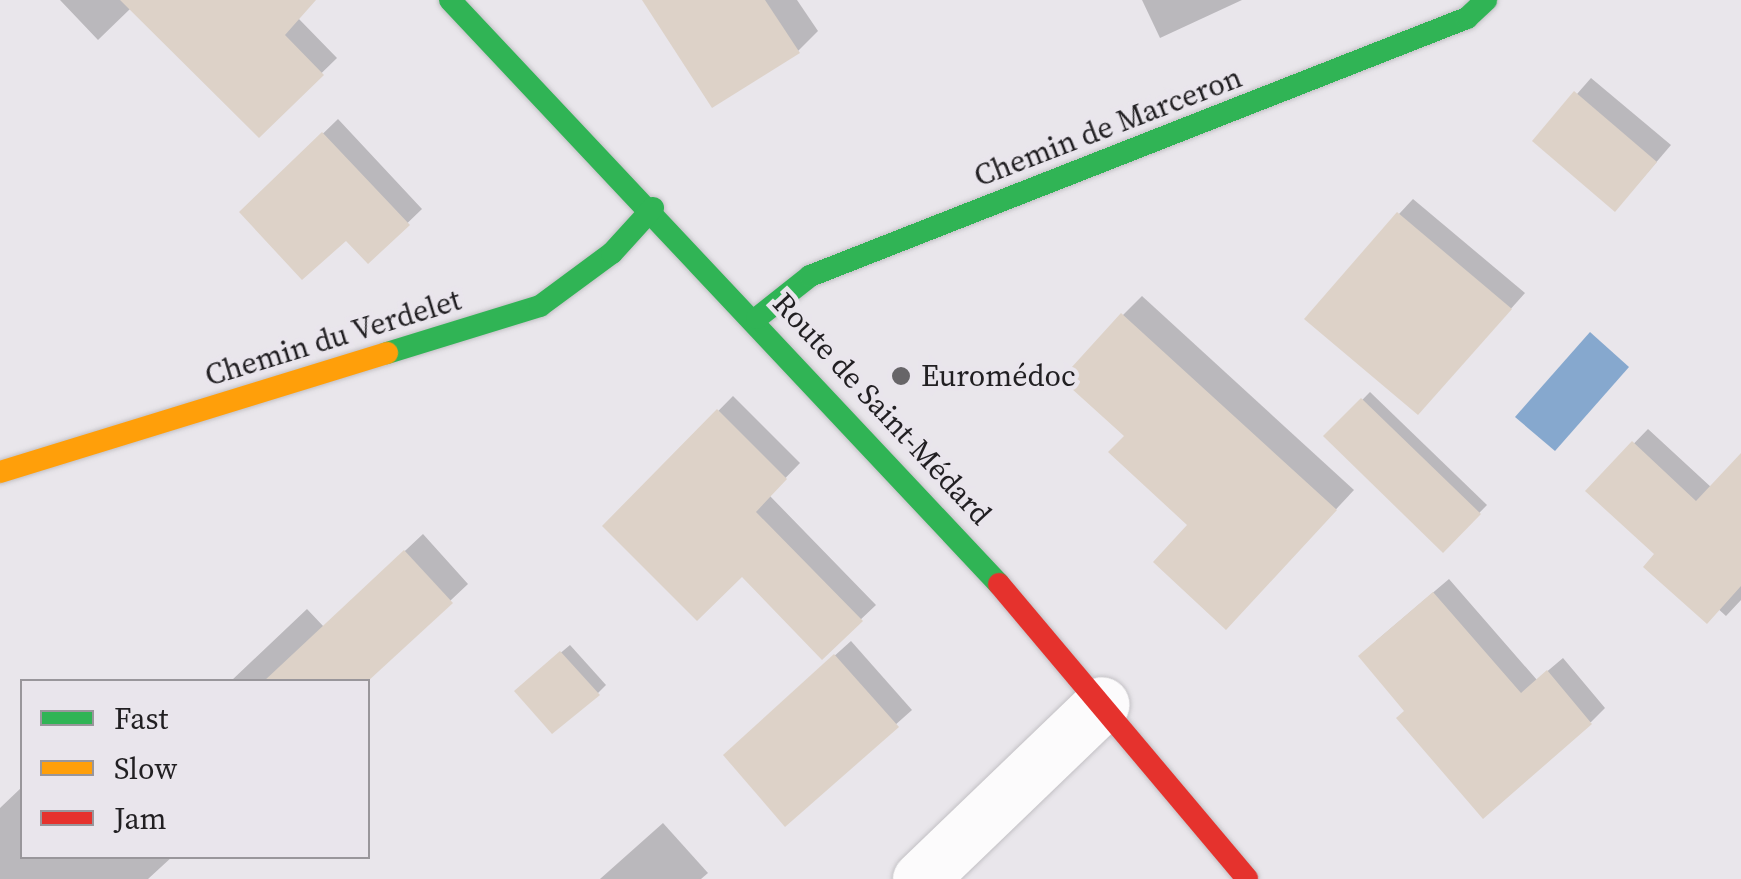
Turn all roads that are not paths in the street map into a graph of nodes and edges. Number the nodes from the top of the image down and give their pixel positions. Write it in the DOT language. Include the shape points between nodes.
graph roads {
  1 [pos="450,0"];
  2 [pos="1486,0"];
  3 [pos="654,208"];
  4 [pos="757,318"];
  5 [pos="0,472"];
  6 [pos="1102,704"];
  7 [pos="920,879"];
  8 [pos="1248,879"];
  1 -- 3 [label="street, Route de Saint-Médard"];
  2 -- 4 [label="street, Chemin de Marceron" via="1468,18 810,276"];
  3 -- 4 [label="street, Route de Saint-Médard"];
  3 -- 5 [label="street, Chemin du Verdelet" via="612,253 540,306"];
  4 -- 6 [label="street, Route de Saint-Médard" via="959,536"];
  6 -- 7 [label="street"];
  6 -- 8 [label="street, Route de Saint-Médard"];
}
